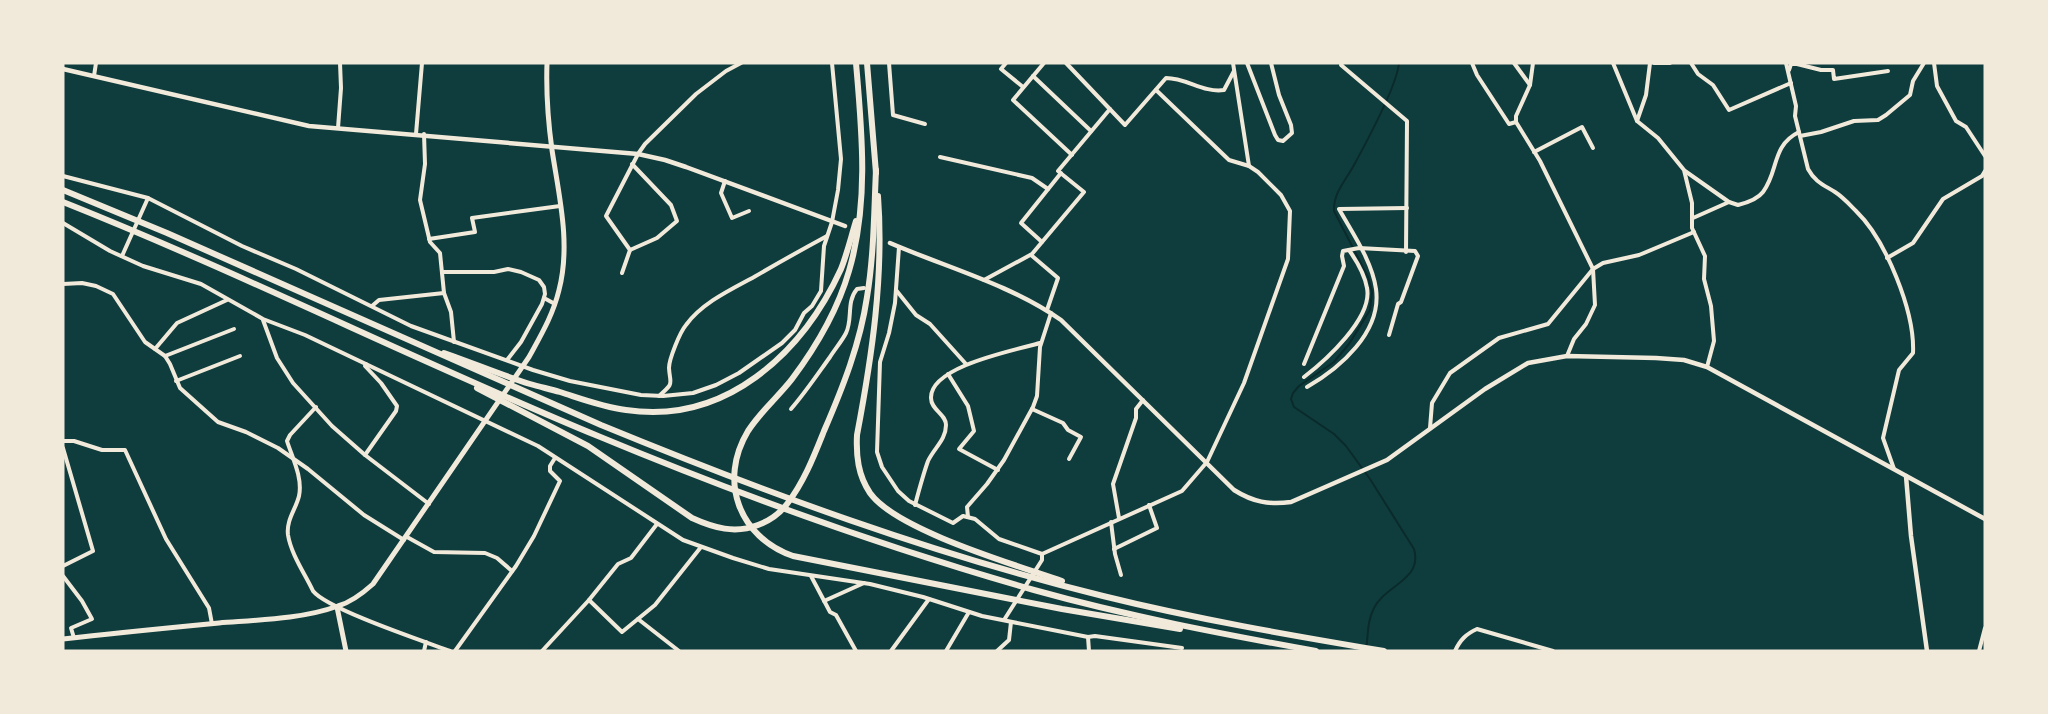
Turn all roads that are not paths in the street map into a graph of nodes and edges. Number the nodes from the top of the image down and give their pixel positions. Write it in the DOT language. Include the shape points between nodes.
graph roads {
  1 [pos="96,63"];
  2 [pos="340,63"];
  3 [pos="422,63"];
  4 [pos="547,63"];
  5 [pos="741,63"];
  6 [pos="832,63"];
  7 [pos="856,63"];
  8 [pos="867,63"];
  9 [pos="889,63"];
  10 [pos="1006,63"];
  11 [pos="1044,63"];
  12 [pos="1066,63"];
  13 [pos="1233,63"];
  14 [pos="1247,63"];
  15 [pos="1271,63"];
  16 [pos="1342,63"];
  17 [pos="1472,63"];
  18 [pos="1514,63"];
  19 [pos="1533,63"];
  20 [pos="1613,63"];
  21 [pos="1652,63"];
  22 [pos="1670,63"];
  23 [pos="1691,63"];
  24 [pos="1786,63"];
  25 [pos="1924,63"];
  26 [pos="1934,63"];
  27 [pos="63,69"];
  28 [pos="1234,71"];
  29 [pos="1888,71"];
  30 [pos="1788,72"];
  31 [pos="93,76"];
  32 [pos="1033,76"];
  33 [pos="1791,83"];
  34 [pos="1530,85"];
  35 [pos="1023,87"];
  36 [pos="1156,90"];
  37 [pos="1110,109"];
  38 [pos="1637,121"];
  39 [pos="1516,122"];
  40 [pos="925,124"];
  41 [pos="338,128"];
  42 [pos="1091,131"];
  43 [pos="416,134"];
  44 [pos="424,134"];
  45 [pos="1799,134"];
  46 [pos="552,147"];
  47 [pos="1593,148"];
  48 [pos="1534,152"];
  49 [pos="638,154"];
  50 [pos="1071,155"];
  51 [pos="1985,156"];
  52 [pos="940,157"];
  53 [pos="632,164"];
  54 [pos="1249,166"];
  55 [pos="876,170"];
  56 [pos="1684,170"];
  57 [pos="1985,171"];
  58 [pos="1062,173"];
  59 [pos="63,176"];
  60 [pos="725,181"];
  61 [pos="1048,189"];
  62 [pos="63,190"];
  63 [pos="148,198"];
  64 [pos="63,202"];
  65 [pos="1729,202"];
  66 [pos="560,206"];
  67 [pos="1407,208"];
  68 [pos="860,210"];
  69 [pos="749,211"];
  70 [pos="1693,218"];
  71 [pos="832,222"];
  72 [pos="63,223"];
  73 [pos="844,226"];
  74 [pos="1694,232"];
  75 [pos="828,236"];
  76 [pos="429,239"];
  77 [pos="1042,242"];
  78 [pos="890,243"];
  79 [pos="899,247"];
  80 [pos="1360,248"];
  81 [pos="1349,249"];
  82 [pos="630,250"];
  83 [pos="1406,252"];
  84 [pos="1030,255"];
  85 [pos="122,256"];
  86 [pos="1887,258"];
  87 [pos="1593,269"];
  88 [pos="442,272"];
  89 [pos="622,273"];
  90 [pos="984,280"];
  91 [pos="63,284"];
  92 [pos="864,288"];
  93 [pos="896,292"];
  94 [pos="444,293"];
  95 [pos="890,294"];
  96 [pos="544,298"];
  97 [pos="228,299"];
  98 [pos="555,304"];
  99 [pos="372,306"];
  100 [pos="1049,312"];
  101 [pos="263,319"];
  102 [pos="234,329"];
  103 [pos="393,334"];
  104 [pos="1389,335"];
  105 [pos="454,342"];
  106 [pos="1040,343"];
  107 [pos="155,349"];
  108 [pos="165,356"];
  109 [pos="240,356"];
  110 [pos="1566,356"];
  111 [pos="507,360"];
  112 [pos="426,361"];
  113 [pos="366,364"];
  114 [pos="966,364"];
  115 [pos="1304,364"];
  116 [pos="1707,367"];
  117 [pos="521,368"];
  118 [pos="948,374"];
  119 [pos="1304,377"];
  120 [pos="176,381"];
  121 [pos="1308,387"];
  122 [pos="659,396"];
  123 [pos="1143,400"];
  124 [pos="316,407"];
  125 [pos="1032,409"];
  126 [pos="790,410"];
  127 [pos="487,419"];
  128 [pos="1430,428"];
  129 [pos="63,441"];
  130 [pos="63,448"];
  131 [pos="365,455"];
  132 [pos="292,458"];
  133 [pos="555,458"];
  134 [pos="1069,459"];
  135 [pos="1207,462"];
  136 [pos="998,470"];
  137 [pos="1894,470"];
  138 [pos="1906,476"];
  139 [pos="429,504"];
  140 [pos="915,505"];
  141 [pos="1149,505"];
  142 [pos="968,517"];
  143 [pos="1119,518"];
  144 [pos="1985,519"];
  145 [pos="1111,522"];
  146 [pos="657,524"];
  147 [pos="406,538"];
  148 [pos="701,547"];
  149 [pos="1114,549"];
  150 [pos="1042,554"];
  151 [pos="63,566"];
  152 [pos="512,571"];
  153 [pos="1121,575"];
  154 [pos="63,576"];
  155 [pos="811,576"];
  156 [pos="864,583"];
  157 [pos="1102,596"];
  158 [pos="930,599"];
  159 [pos="589,600"];
  160 [pos="824,601"];
  161 [pos="337,607"];
  162 [pos="969,612"];
  163 [pos="638,619"];
  164 [pos="1004,620"];
  165 [pos="1011,622"];
  166 [pos="212,624"];
  167 [pos="1985,628"];
  168 [pos="1232,636"];
  169 [pos="1088,637"];
  170 [pos="74,638"];
  171 [pos="63,639"];
  172 [pos="426,642"];
  173 [pos="1182,648"];
  174 [pos="346,651"];
  175 [pos="424,651"];
  176 [pos="453,651"];
  177 [pos="543,651"];
  178 [pos="679,651"];
  179 [pos="856,651"];
  180 [pos="891,651"];
  181 [pos="946,651"];
  182 [pos="997,651"];
  183 [pos="1089,651"];
  184 [pos="1316,651"];
  185 [pos="1383,651"];
  186 [pos="1455,651"];
  187 [pos="1553,651"];
  188 [pos="1927,651"];
  189 [pos="1979,651"];
  1 -- 31 [label="street"];
  2 -- 41 [label="street"];
  3 -- 43 [label="street"];
  4 -- 46 [label="main road"];
  5 -- 49 [label="street" via="696,94"];
  6 -- 71 [label="street" via="841,159"];
  7 -- 68 [label="highway" via="863,170"];
  8 -- 55 [label="highway"];
  9 -- 40 [label="street" via="893,115"];
  10 -- 35 [label="street" via="1001,69"];
  11 -- 32 [label="street"];
  12 -- 37 [label="street"];
  13 -- 28 [label="street"];
  14 -- 15 [label="street" via="1275,135 1283,141 1292,133 1291,125"];
  16 -- 67 [label="street" via="1407,121"];
  17 -- 39 [label="street" via="1509,124"];
  18 -- 34 [label="street"];
  19 -- 34 [label="street"];
  20 -- 38 [label="street"];
  21 -- 22 [label="street"];
  21 -- 38 [label="street"];
  23 -- 33 [label="street" via="1713,85 1729,110"];
  24 -- 30 [label="street"];
  25 -- 45 [label="street" via="1910,95 1878,120 1854,121 1821,132"];
  26 -- 51 [label="street" via="1937,86 1956,121 1966,128"];
  27 -- 31 [label="street"];
  28 -- 36 [label="street" via="1224,90 1213,92 1176,78 1166,78"];
  28 -- 54 [label="street"];
  29 -- 30 [label="street" via="1834,79 1833,70 1791,64"];
  30 -- 33 [label="street"];
  31 -- 41 [label="street" via="274,119"];
  32 -- 35 [label="street"];
  32 -- 42 [label="street"];
  33 -- 45 [label="street"];
  34 -- 39 [label="street"];
  35 -- 50 [label="street" via="1013,100"];
  36 -- 37 [label="street" via="1125,125"];
  36 -- 54 [label="street" via="1229,160"];
  37 -- 42 [label="street"];
  38 -- 56 [label="street" via="1658,138"];
  39 -- 48 [label="street"];
  41 -- 43 [label="street"];
  42 -- 50 [label="street"];
  43 -- 44 [label="street"];
  44 -- 46 [label="street"];
  44 -- 76 [label="street" via="420,200"];
  45 -- 65 [label="street" via="1782,145 1763,192 1738,205"];
  45 -- 86 [label="street" via="1812,177 1858,213"];
  46 -- 49 [label="street"];
  46 -- 66 [label="main road"];
  47 -- 48 [label="street" via="1582,127"];
  48 -- 87 [label="street"];
  49 -- 53 [label="street"];
  49 -- 60 [label="street"];
  50 -- 58 [label="street" via="1058,171"];
  52 -- 61 [label="street" via="1032,178"];
  53 -- 82 [label="street" via="606,216"];
  53 -- 82 [label="street" via="671,205 677,221 657,238"];
  54 -- 135 [label="street" via="1281,195 1290,211 1288,260 1245,383"];
  55 -- 112 [label="highway" via="868,296 850,370 811,462 786,505 757,525 729,530 692,518 588,446"];
  55 -- 157 [label="highway" via="881,229 878,291 857,443 863,480 872,495 903,520 962,546"];
  56 -- 65 [label="street"];
  56 -- 70 [label="street"];
  57 -- 86 [label="street" via="1943,199 1913,243"];
  58 -- 61 [label="street"];
  58 -- 77 [label="street" via="1084,192"];
  59 -- 63 [label="street"];
  60 -- 69 [label="street" via="721,193 732,218"];
  60 -- 71 [label="street"];
  61 -- 77 [label="street" via="1021,223"];
  62 -- 103 [label="highway"];
  63 -- 85 [label="street"];
  63 -- 99 [label="street"];
  64 -- 112 [label="highway"];
  65 -- 70 [label="street"];
  66 -- 76 [label="street" via="472,218 475,232"];
  66 -- 98 [label="main road" via="565,257"];
  67 -- 80 [label="street" via="1339,209"];
  67 -- 83 [label="street"];
  68 -- 103 [label="highway" via="841,268 803,330 779,358 749,383 693,408 665,412 598,405"];
  68 -- 168 [label="highway" via="858,240 834,311 792,379 747,433 737,454 737,502 752,530 777,550 809,560 1062,609"];
  70 -- 74 [label="street"];
  71 -- 73 [label="street"];
  71 -- 75 [label="street"];
  72 -- 85 [label="street"];
  74 -- 87 [label="street"];
  74 -- 116 [label="street" via="1705,256 1704,279 1711,306 1714,341"];
  75 -- 122 [label="street" via="722,294 694,314 672,357 672,380"];
  75 -- 122 [label="street" via="821,291 782,343 716,385 693,393"];
  76 -- 88 [label="street" via="440,253"];
  77 -- 84 [label="street"];
  78 -- 79 [label="street"];
  79 -- 90 [label="street"];
  79 -- 93 [label="street"];
  80 -- 81 [label="street"];
  80 -- 83 [label="street"];
  80 -- 121 [label="street" via="1376,287 1372,319 1361,340 1340,364"];
  81 -- 115 [label="street" via="1343,251 1344,267"];
  81 -- 119 [label="street" via="1367,289 1364,310 1346,337"];
  82 -- 89 [label="street"];
  83 -- 104 [label="street" via="1415,251 1418,256"];
  84 -- 90 [label="street"];
  84 -- 100 [label="street" via="1058,278"];
  85 -- 97 [label="street" via="201,284"];
  86 -- 137 [label="street" via="1901,286 1913,347 1913,353 1899,370 1883,438"];
  87 -- 110 [label="street" via="1595,305"];
  87 -- 128 [label="street" via="1548,324 1499,338 1450,373 1432,403"];
  88 -- 94 [label="street"];
  88 -- 96 [label="street" via="521,272 539,280"];
  90 -- 100 [label="street"];
  91 -- 107 [label="street" via="82,283 113,294 145,342"];
  92 -- 126 [label="street" via="852,294 845,334"];
  93 -- 95 [label="street"];
  93 -- 114 [label="street"];
  93 -- 140 [label="street" via="880,362 877,452 888,479"];
  94 -- 99 [label="street" via="379,300"];
  94 -- 105 [label="street" via="451,312"];
  96 -- 98 [label="street"];
  96 -- 111 [label="street"];
  97 -- 101 [label="street"];
  97 -- 107 [label="street" via="177,323"];
  98 -- 117 [label="main road"];
  99 -- 105 [label="street"];
  100 -- 106 [label="street"];
  100 -- 123 [label="street" via="1070,327"];
  101 -- 113 [label="street"];
  101 -- 124 [label="street" via="277,358 293,383"];
  102 -- 108 [label="street"];
  103 -- 157 [label="highway" via="601,425 755,485 853,521"];
  105 -- 111 [label="street"];
  106 -- 114 [label="street"];
  106 -- 125 [label="street" via="1037,396"];
  107 -- 108 [label="street"];
  108 -- 120 [label="street"];
  109 -- 120 [label="street"];
  110 -- 116 [label="street" via="1672,358"];
  110 -- 128 [label="street" via="1528,363"];
  111 -- 117 [label="street"];
  112 -- 168 [label="highway" via="664,463 851,532 1035,590"];
  113 -- 127 [label="street"];
  113 -- 131 [label="street" via="397,406"];
  114 -- 118 [label="street"];
  116 -- 137 [label="street"];
  117 -- 122 [label="street"];
  117 -- 127 [label="main road"];
  118 -- 136 [label="street" via="968,406 974,431 959,449"];
  118 -- 140 [label="street" via="931,394 932,406 947,424 942,442 928,462"];
  120 -- 132 [label="street" via="218,422 246,432"];
  123 -- 135 [label="street"];
  123 -- 143 [label="street" via="1136,409 1113,484"];
  124 -- 131 [label="street"];
  124 -- 132 [label="street" via="287,441"];
  125 -- 134 [label="street" via="1064,423 1068,430 1082,437"];
  125 -- 136 [label="street"];
  127 -- 133 [label="street"];
  127 -- 139 [label="main road"];
  128 -- 135 [label="street" via="1387,460 1291,502 1266,503 1243,496"];
  129 -- 166 [label="street" via="102,450 124,450 166,538 208,608"];
  130 -- 151 [label="street" via="93,550"];
  131 -- 139 [label="street"];
  132 -- 147 [label="street" via="364,515"];
  132 -- 161 [label="street" via="300,490 288,526 289,542 313,591"];
  133 -- 146 [label="street"];
  133 -- 152 [label="street" via="550,471 560,481"];
  135 -- 141 [label="street" via="1182,491"];
  136 -- 142 [label="street" via="967,507"];
  137 -- 138 [label="street"];
  138 -- 144 [label="street"];
  138 -- 188 [label="street"];
  139 -- 147 [label="main road"];
  140 -- 142 [label="street" via="953,523"];
  141 -- 143 [label="street"];
  141 -- 149 [label="street" via="1157,528"];
  142 -- 150 [label="street" via="999,539"];
  143 -- 145 [label="street"];
  145 -- 149 [label="street"];
  145 -- 150 [label="street"];
  146 -- 148 [label="street"];
  146 -- 159 [label="street" via="631,558 618,564"];
  147 -- 152 [label="street" via="434,552 485,553"];
  147 -- 161 [label="main road" via="374,584"];
  148 -- 155 [label="street"];
  148 -- 163 [label="street" via="655,605"];
  149 -- 153 [label="street"];
  150 -- 164 [label="street"];
  152 -- 176 [label="street"];
  154 -- 170 [label="street" via="92,619 72,628"];
  155 -- 156 [label="street"];
  155 -- 160 [label="street"];
  156 -- 158 [label="street"];
  156 -- 160 [label="street"];
  157 -- 185 [label="highway" via="1222,623"];
  158 -- 162 [label="street"];
  158 -- 180 [label="street"];
  159 -- 163 [label="street" via="622,632"];
  159 -- 177 [label="street"];
  160 -- 179 [label="street" via="830,612 837,615"];
  161 -- 166 [label="main road"];
  161 -- 172 [label="street"];
  161 -- 174 [label="main road"];
  162 -- 164 [label="street"];
  162 -- 181 [label="street"];
  163 -- 178 [label="street"];
  164 -- 165 [label="street"];
  165 -- 169 [label="street"];
  165 -- 182 [label="street" via="1009,640"];
  166 -- 170 [label="main road"];
  167 -- 189 [label="street"];
  168 -- 184 [label="highway"];
  169 -- 173 [label="street"];
  169 -- 183 [label="street"];
  170 -- 171 [label="main road"];
  172 -- 175 [label="street"];
  172 -- 176 [label="street"];
  186 -- 187 [label="street" via="1467,633 1477,629"];
}
